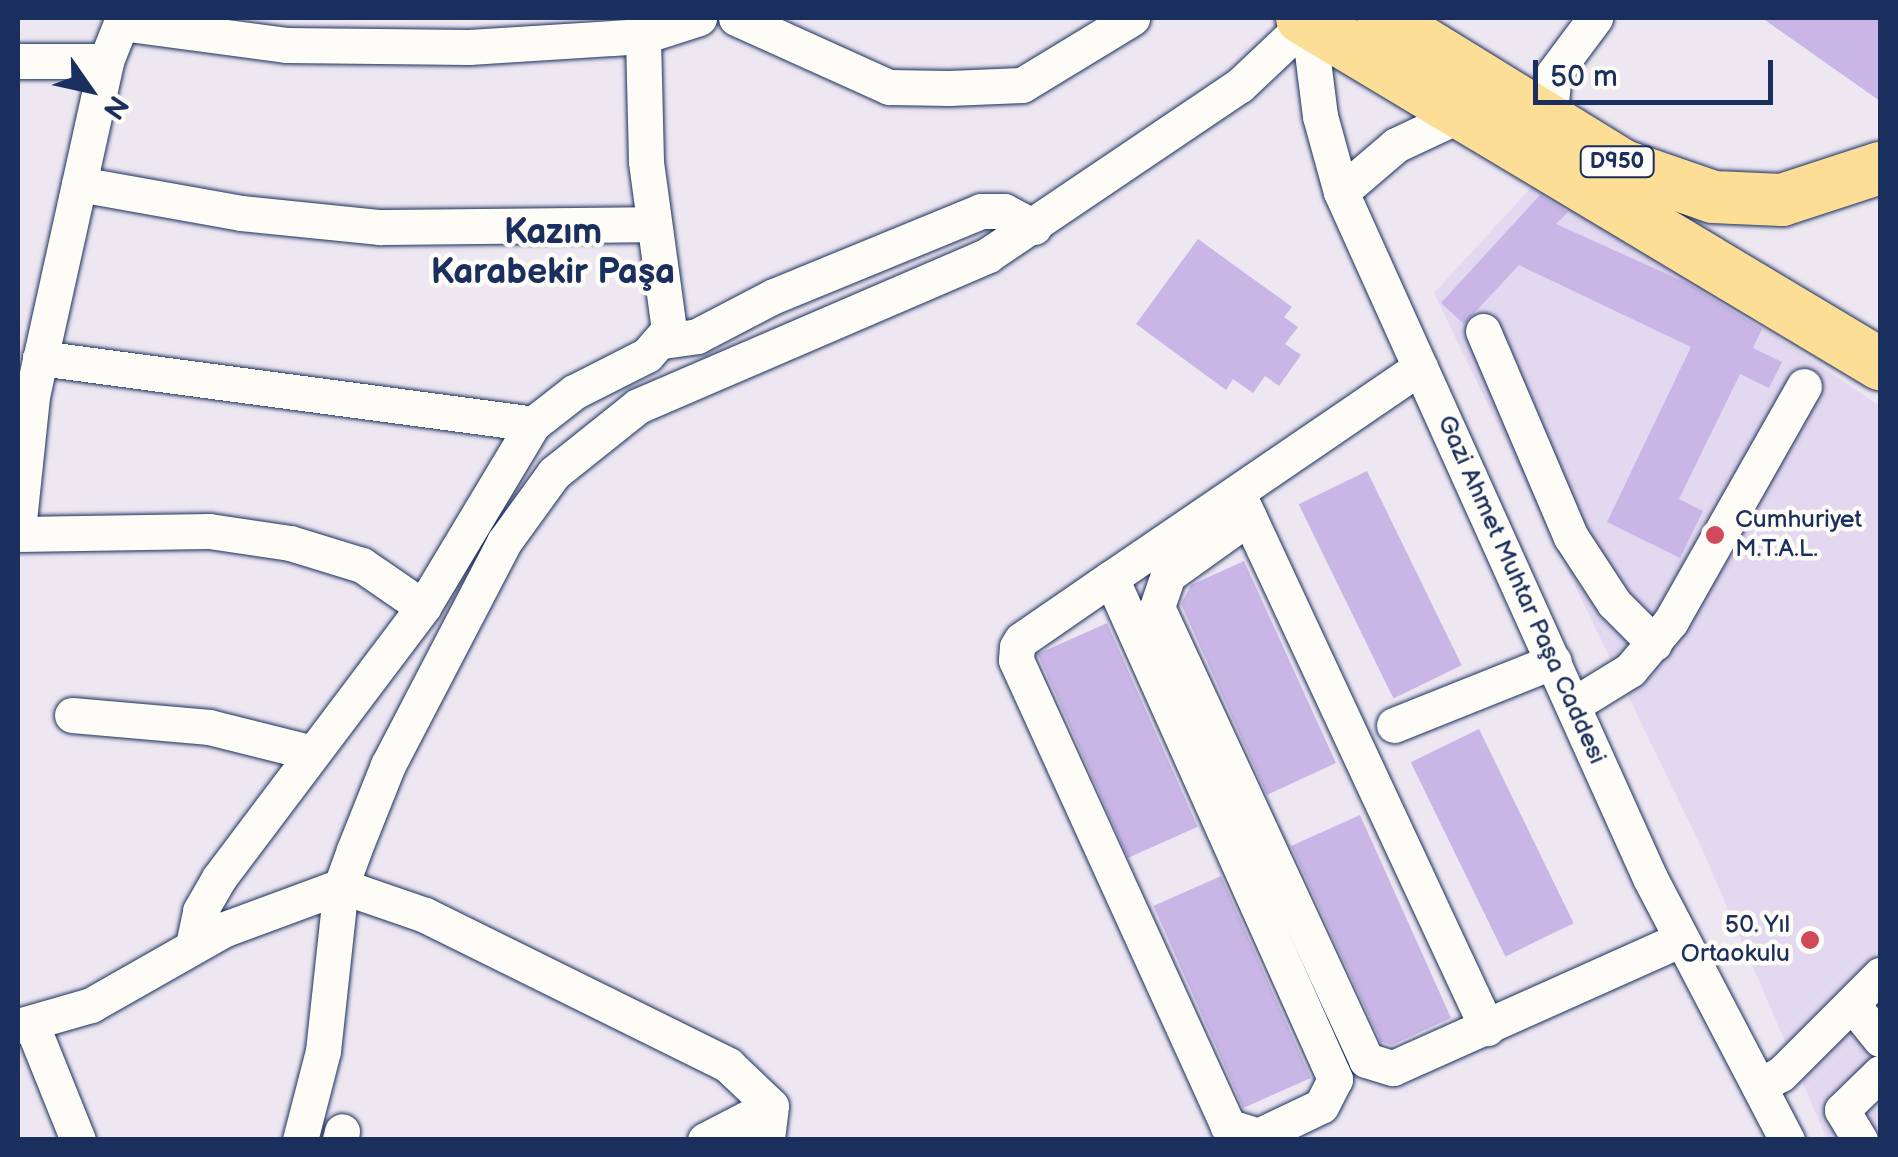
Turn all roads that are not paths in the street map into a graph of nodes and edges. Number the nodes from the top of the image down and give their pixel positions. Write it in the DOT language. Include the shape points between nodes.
graph roads {
  1 [pos="736,18"];
  2 [pos="1132,18"];
  3 [pos="1383,18"];
  4 [pos="1595,18"];
  5 [pos="690,19"];
  6 [pos="1305,19"];
  7 [pos="122,20"];
  8 [pos="580,30"];
  9 [pos="643,36"];
  10 [pos="18,61"];
  11 [pos="106,61"];
  12 [pos="1464,113"];
  13 [pos="1549,122"];
  14 [pos="1880,168"];
  15 [pos="79,184"];
  16 [pos="1341,192"];
  17 [pos="651,224"];
  18 [pos="1034,226"];
  19 [pos="1790,304"];
  20 [pos="1484,332"];
  21 [pos="1880,339"];
  22 [pos="663,341"];
  23 [pos="40,358"];
  24 [pos="1880,364"];
  25 [pos="1420,367"];
  26 [pos="1804,386"];
  27 [pos="25,395"];
  28 [pos="533,424"];
  29 [pos="1243,505"];
  30 [pos="18,532"];
  31 [pos="1110,578"];
  32 [pos="423,607"];
  33 [pos="1654,643"];
  34 [pos="1554,661"];
  35 [pos="1574,704"];
  36 [pos="72,715"];
  37 [pos="1394,725"];
  38 [pos="310,752"];
  39 [pos="341,886"];
  40 [pos="1682,939"];
  41 [pos="193,945"];
  42 [pos="1880,975"];
  43 [pos="1852,1004"];
  44 [pos="24,1025"];
  45 [pos="1487,1028"];
  46 [pos="1880,1040"];
  47 [pos="1880,1073"];
  48 [pos="1759,1086"];
  49 [pos="769,1122"];
  50 [pos="78,1140"];
  51 [pos="300,1140"];
  52 [pos="706,1140"];
  53 [pos="1786,1140"];
  54 [pos="1860,1140"];
  1 -- 2 [label="street" via="889,86 949,88 1022,85"];
  3 -- 13 [label="highway, D950"];
  4 -- 13 [label="street" via="1554,73"];
  5 -- 9 [label="street"];
  6 -- 12 [label="highway"];
  6 -- 16 [label="street, Gazi Ahmet Muhtar Paşa Caddesi" via="1320,116"];
  6 -- 18 [label="street" via="1239,86"];
  7 -- 8 [label="street" via="286,44"];
  7 -- 11 [label="street"];
  8 -- 9 [label="street"];
  9 -- 17 [label="street"];
  10 -- 11 [label="street"];
  11 -- 15 [label="street"];
  12 -- 16 [label="street" via="1396,145"];
  12 -- 19 [label="highway"];
  13 -- 14 [label="highway, D950" via="1624,166 1713,197 1782,200"];
  15 -- 17 [label="street" via="242,213 380,227"];
  15 -- 23 [label="street"];
  16 -- 25 [label="street, Gazi Ahmet Muhtar Paşa Caddesi"];
  17 -- 22 [label="street" via="672,318"];
  18 -- 22 [label="street" via="1004,211 981,211 774,296 697,336"];
  18 -- 39 [label="street" via="988,255 638,406 554,473 504,542 388,765"];
  19 -- 21 [label="highway"];
  19 -- 24 [label="highway"];
  20 -- 33 [label="street" via="1572,538 1614,603"];
  22 -- 28 [label="street"];
  23 -- 27 [label="street"];
  23 -- 28 [label="street"];
  25 -- 29 [label="street"];
  25 -- 34 [label="street, Gazi Ahmet Muhtar Paşa Caddesi"];
  26 -- 33 [label="street"];
  27 -- 30 [label="street"];
  28 -- 32 [label="street"];
  29 -- 31 [label="street"];
  29 -- 45 [label="street"];
  29 -- 45 [label="street" via="1168,575 1157,607 1360,1053 1373,1065 1393,1068"];
  30 -- 32 [label="street" via="209,532 290,543 362,566"];
  31 -- 31 [label="street" via="1021,640 1016,660 1228,1126 1258,1136 1322,1106 1335,1078"];
  32 -- 38 [label="street"];
  33 -- 35 [label="street" via="1616,681"];
  34 -- 35 [label="street, Gazi Ahmet Muhtar Paşa Caddesi"];
  34 -- 37 [label="street"];
  35 -- 40 [label="street, Gazi Ahmet Muhtar Paşa Caddesi"];
  36 -- 38 [label="street" via="209,727"];
  38 -- 41 [label="street" via="219,878 200,912"];
  39 -- 41 [label="street"];
  39 -- 49 [label="street" via="425,915 648,1020 728,1065"];
  39 -- 51 [label="street" via="323,1050"];
  40 -- 45 [label="street"];
  40 -- 48 [label="street, Gazi Ahmet Muhtar Paşa Caddesi"];
  41 -- 44 [label="street" via="92,1005"];
  42 -- 43 [label="street"];
  43 -- 46 [label="street"];
  43 -- 48 [label="street" via="1781,1074"];
  44 -- 50 [label="street"];
  47 -- 54 [label="street" via="1842,1110"];
  48 -- 53 [label="street, Gazi Ahmet Muhtar Paşa Caddesi"];
  49 -- 52 [label="street"];
}
